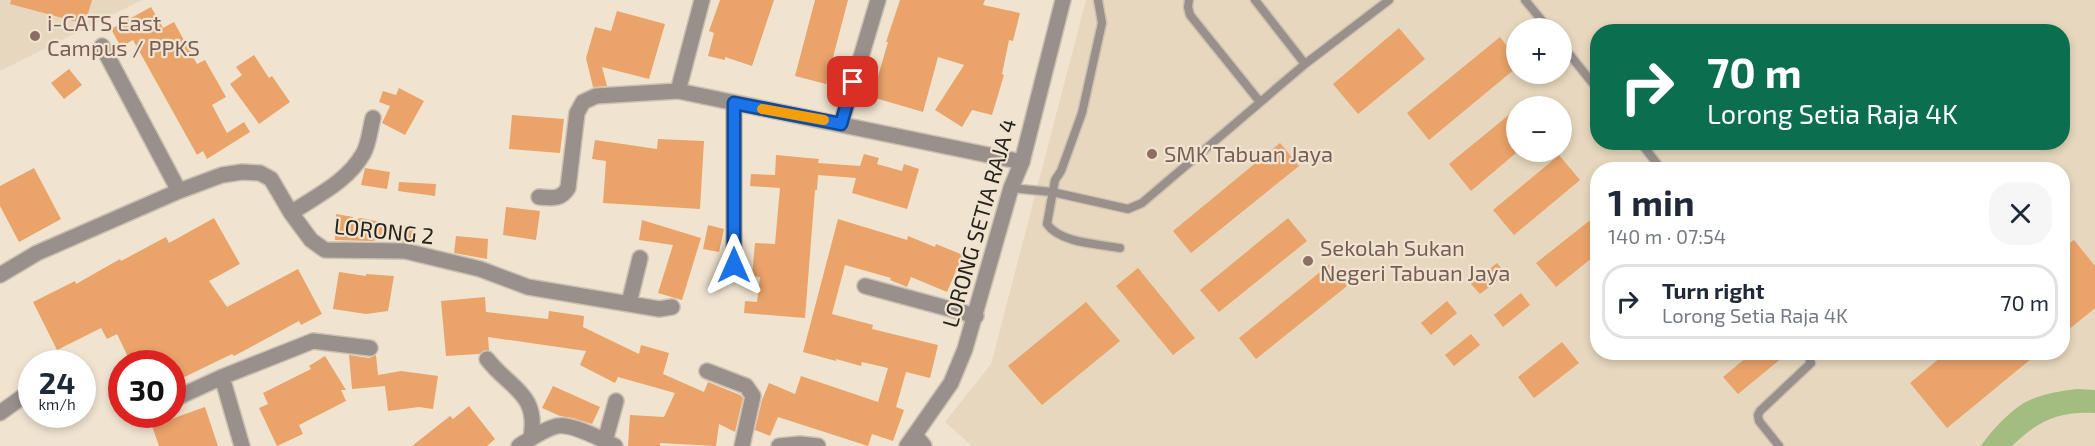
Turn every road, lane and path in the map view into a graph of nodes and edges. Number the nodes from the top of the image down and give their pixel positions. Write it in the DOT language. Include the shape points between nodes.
graph roads {
  1 [pos="702,0"];
  2 [pos="878,0"];
  3 [pos="1064,0"];
  4 [pos="1098,0"];
  5 [pos="1189,0"];
  6 [pos="1255,0"];
  7 [pos="1389,0"];
  8 [pos="1525,0"];
  9 [pos="1540,18"];
  10 [pos="102,46"];
  11 [pos="1572,58"];
  12 [pos="1305,64"];
  13 [pos="1590,80"];
  14 [pos="678,91"];
  15 [pos="1260,102"];
  16 [pos="734,103"];
  17 [pos="373,118"];
  18 [pos="841,124"];
  19 [pos="1646,150"];
  20 [pos="1022,162"];
  21 [pos="1656,162"];
  22 [pos="1011,188"];
  23 [pos="178,191"];
  24 [pos="1052,192"];
  25 [pos="539,197"];
  26 [pos="291,213"];
  27 [pos="1120,248"];
  28 [pos="640,258"];
  29 [pos="734,265"];
  30 [pos="0,275"];
  31 [pos="864,286"];
  32 [pos="629,303"];
  33 [pos="672,307"];
  34 [pos="976,316"];
  35 [pos="370,348"];
  36 [pos="487,359"];
  37 [pos="1810,360"];
  38 [pos="707,371"];
  39 [pos="222,377"];
  40 [pos="186,394"];
  41 [pos="18,400"];
  42 [pos="616,401"];
  43 [pos="0,413"];
  44 [pos="525,442"];
  45 [pos="915,442"];
  46 [pos="611,444"];
  47 [pos="242,446"];
  48 [pos="742,446"];
  49 [pos="779,446"];
  50 [pos="818,446"];
  51 [pos="1779,446"];
  1 -- 14 [label="street"];
  2 -- 18 [label="street"];
  3 -- 20 [label="street, LORONG SETIA RAJA 4"];
  4 -- 24 [label="lane" via="1102,23 1082,113"];
  5 -- 15 [label="lane" via="1190,15"];
  6 -- 12 [label="lane"];
  7 -- 12 [label="lane"];
  8 -- 9 [label="lane"];
  10 -- 23 [label="street"];
  11 -- 13 [label="lane"];
  12 -- 15 [label="lane"];
  14 -- 16 [label="street"];
  14 -- 25 [label="street" via="596,96 583,102 577,113 568,188 557,198"];
  15 -- 24 [label="lane" via="1142,202 1128,209"];
  16 -- 18 [label="street"];
  16 -- 29 [label="street"];
  17 -- 26 [label="street" via="364,153 350,171"];
  18 -- 20 [label="street"];
  19 -- 21 [label="lane"];
  20 -- 22 [label="street, LORONG SETIA RAJA 4"];
  22 -- 24 [label="lane"];
  22 -- 34 [label="street, LORONG SETIA RAJA 4"];
  23 -- 26 [label="street, LORONG 2" via="222,175 260,173 271,178"];
  23 -- 30 [label="street, LORONG 2" via="37,253"];
  24 -- 27 [label="lane" via="1047,224 1051,231 1060,237"];
  26 -- 32 [label="street, LORONG 2" via="311,240 325,250 405,251 480,269 528,287"];
  28 -- 32 [label="street"];
  31 -- 34 [label="street"];
  32 -- 33 [label="street, LORONG 2" via="659,309"];
  34 -- 45 [label="street, LORONG SETIA RAJA 4" via="951,383"];
  35 -- 39 [label="street" via="313,342"];
  36 -- 44 [label="street" via="523,393 532,411 534,425"];
  37 -- 51 [label="lane" via="1758,416"];
  38 -- 48 [label="street" via="746,386 753,396"];
  39 -- 40 [label="street"];
  39 -- 47 [label="street"];
  41 -- 43 [label="street"];
  42 -- 46 [label="street"];
  44 -- 46 [label="street" via="558,426 585,431"];
  49 -- 50 [label="street"];
}
